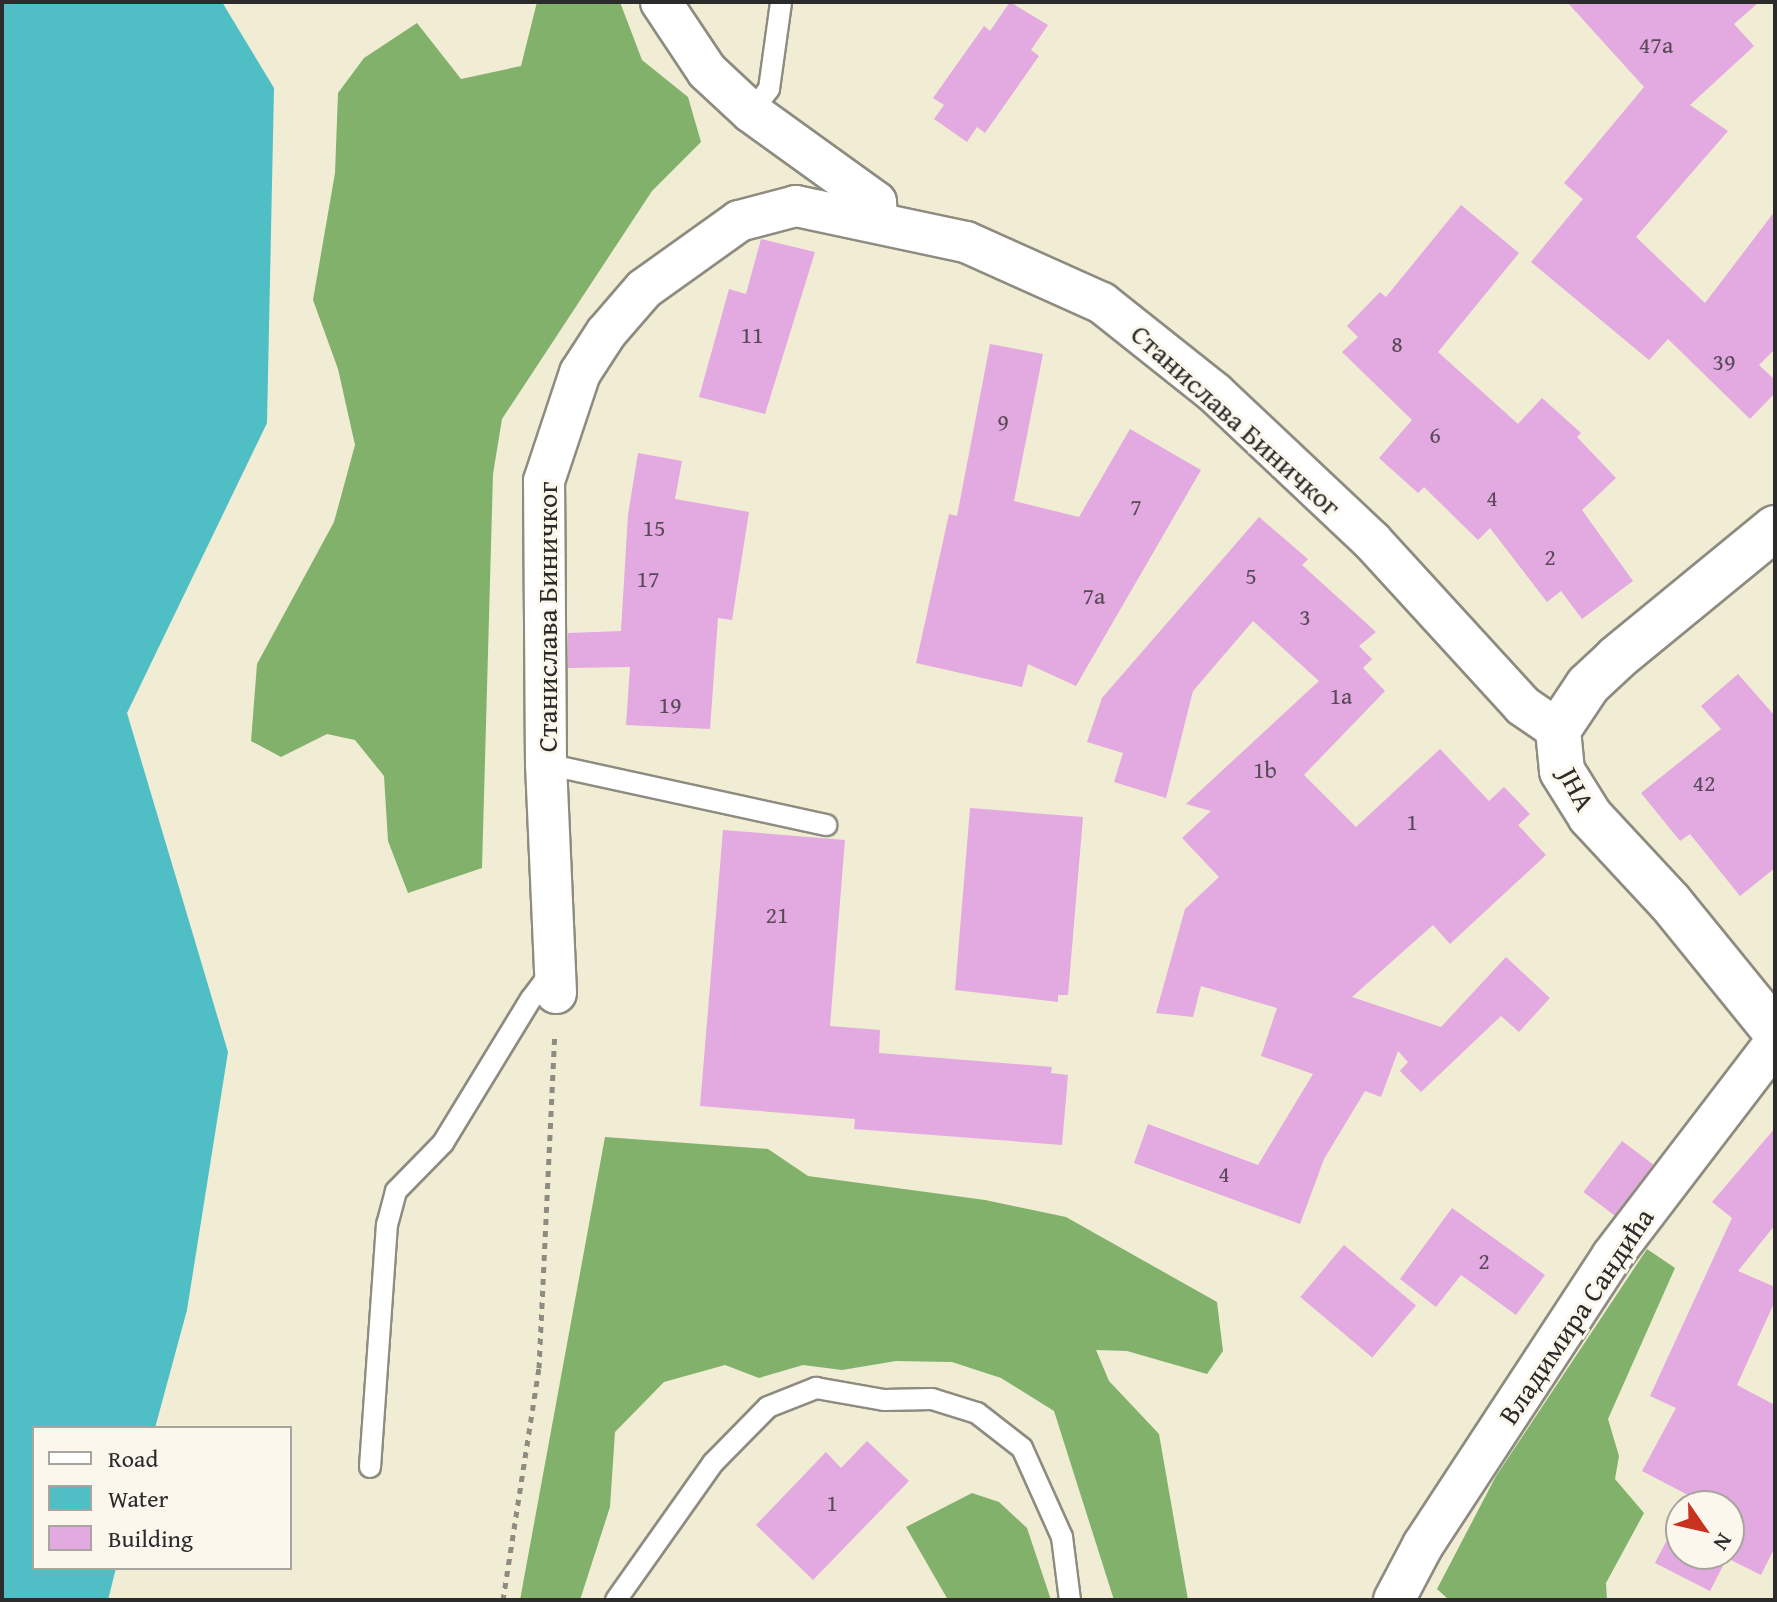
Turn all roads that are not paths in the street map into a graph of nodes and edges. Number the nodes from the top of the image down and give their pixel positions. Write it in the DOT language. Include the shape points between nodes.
graph roads {
  1 [pos="661,2"];
  2 [pos="781,2"];
  3 [pos="751,112"];
  4 [pos="877,221"];
  5 [pos="1775,528"];
  6 [pos="1558,730"];
  7 [pos="546,764"];
  8 [pos="826,825"];
  9 [pos="556,985"];
  10 [pos="1775,1031"];
  11 [pos="1775,1043"];
  12 [pos="370,1467"];
  13 [pos="616,1600"];
  14 [pos="1070,1600"];
  15 [pos="1394,1600"];
  1 -- 3 [label="street" via="707,71"];
  2 -- 3 [label="lane" via="769,89"];
  3 -- 4 [label="street" via="876,202"];
  4 -- 6 [label="street, Станислава Биничког" via="966,242 1102,303 1215,393 1372,541 1523,706"];
  4 -- 7 [label="street, Станислава Биничког" via="796,206 739,221 644,289 580,373 544,481"];
  5 -- 6 [label="main road, ЈНА" via="1617,658 1588,685"];
  6 -- 10 [label="main road, ЈНА" via="1562,771 1590,816 1670,902"];
  7 -- 8 [label="lane"];
  7 -- 9 [label="street, Станислава Биничког"];
  9 -- 12 [label="lane" via="546,979 443,1143 396,1191 387,1225"];
  11 -- 15 [label="street, Владимира Сандића" via="1612,1256 1423,1545"];
  13 -- 14 [label="lane" via="713,1463 768,1407 816,1388 884,1400 932,1399 977,1413 1022,1448 1062,1537"];
}
